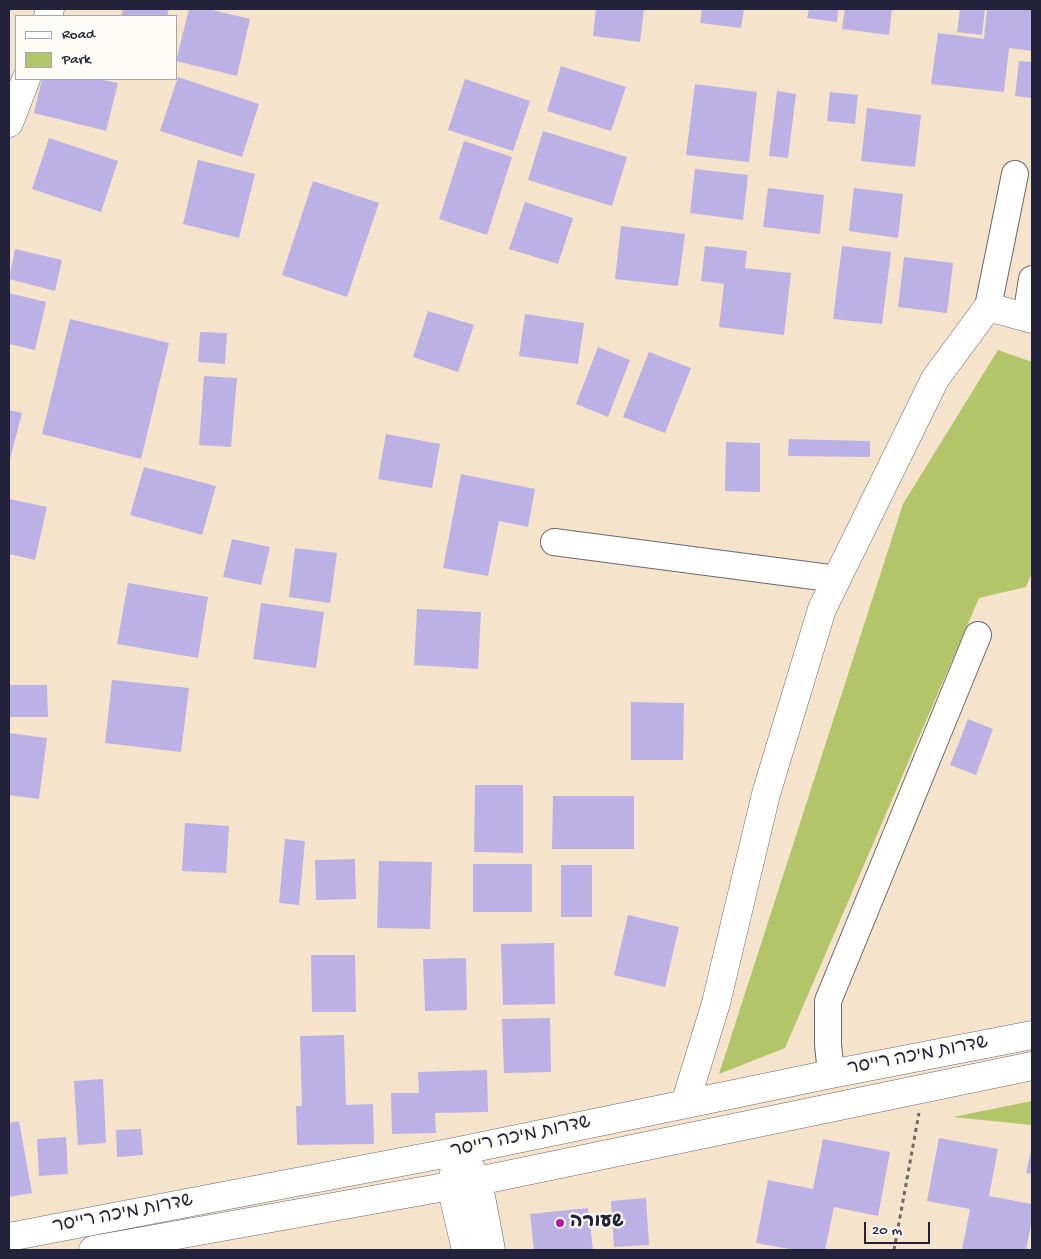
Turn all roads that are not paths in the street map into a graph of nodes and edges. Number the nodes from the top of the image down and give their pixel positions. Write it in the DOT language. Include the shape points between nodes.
graph roads {
  1 [pos="26,80"];
  2 [pos="9,123"];
  3 [pos="1015,174"];
  4 [pos="1032,278"];
  5 [pos="988,307"];
  6 [pos="1029,318"];
  7 [pos="554,542"];
  8 [pos="837,579"];
  9 [pos="978,635"];
  10 [pos="1032,1035"];
  11 [pos="1032,1066"];
  12 [pos="831,1074"];
  13 [pos="685,1104"];
  14 [pos="459,1151"];
  15 [pos="478,1181"];
  16 [pos="451,1186"];
  17 [pos="9,1237"];
  18 [pos="92,1250"];
  19 [pos="466,1250"];
  20 [pos="491,1250"];
  1 -- 2 [label="street"];
  3 -- 5 [label="street"];
  4 -- 6 [label="street"];
  5 -- 6 [label="street"];
  5 -- 8 [label="street" via="935,379"];
  7 -- 8 [label="street"];
  8 -- 13 [label="street" via="822,608 766,794 716,1003"];
  9 -- 12 [label="street" via="828,1001"];
  10 -- 12 [label="street, שדרות מיכה רייסר"];
  11 -- 15 [label="street, שדרות מיכה רייסר"];
  12 -- 13 [label="street, שדרות מיכה רייסר"];
  13 -- 14 [label="street, שדרות מיכה רייסר"];
  14 -- 15 [label="street"];
  14 -- 16 [label="street"];
  14 -- 17 [label="street, שדרות מיכה רייסר"];
  15 -- 16 [label="street, שדרות מיכה רייסר"];
  15 -- 20 [label="street"];
  16 -- 18 [label="street, שדרות מיכה רייסר"];
  16 -- 19 [label="street"];
}
